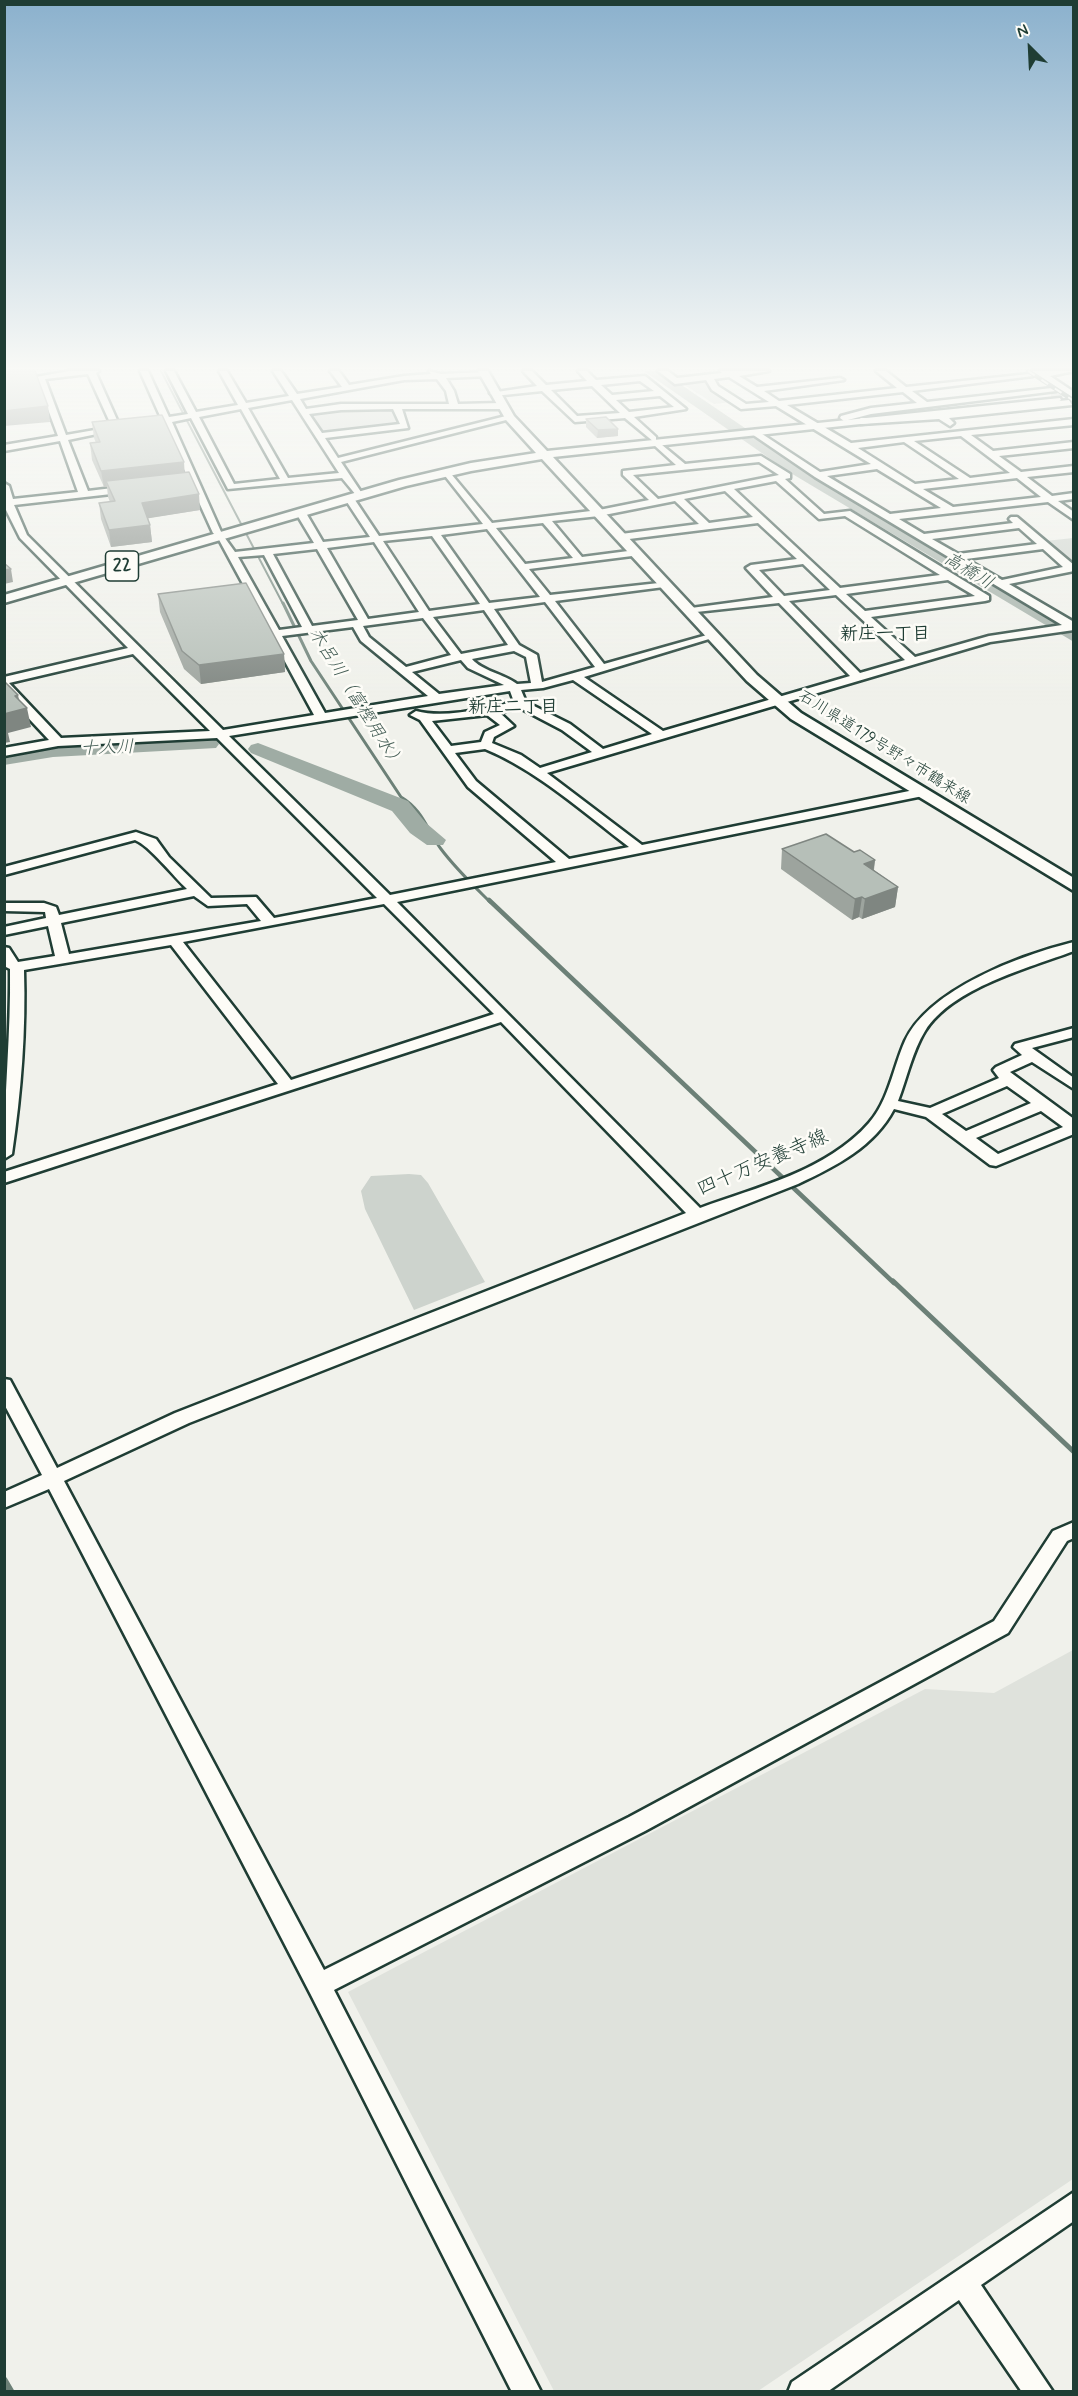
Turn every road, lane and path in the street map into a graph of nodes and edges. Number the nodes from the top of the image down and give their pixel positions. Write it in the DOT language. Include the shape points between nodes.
graph roads {
  1 [pos="196,482"];
  2 [pos="80,483"];
  3 [pos="228,483"];
  4 [pos="277,483"];
  5 [pos="347,483"];
  6 [pos="395,483"];
  7 [pos="405,483"];
  8 [pos="456,483"];
  9 [pos="571,483"];
  10 [pos="636,483"];
  11 [pos="748,483"];
  12 [pos="784,483"];
  13 [pos="831,483"];
  14 [pos="907,483"];
  15 [pos="952,483"];
  16 [pos="1030,483"];
  17 [pos="4,486"];
  18 [pos="726,487"];
  19 [pos="914,487"];
  20 [pos="140,488"];
  21 [pos="84,494"];
  22 [pos="353,496"];
  23 [pos="1074,496"];
  24 [pos="676,497"];
  25 [pos="1052,498"];
  26 [pos="655,501"];
  27 [pos="7,503"];
  28 [pos="998,504"];
  29 [pos="951,510"];
  30 [pos="301,513"];
  31 [pos="599,513"];
  32 [pos="889,517"];
  33 [pos="1074,517"];
  34 [pos="545,519"];
  35 [pos="763,519"];
  36 [pos="1022,525"];
  37 [pos="491,526"];
  38 [pos="707,526"];
  39 [pos="243,528"];
  40 [pos="434,532"];
  41 [pos="220,535"];
  42 [pos="621,537"];
  43 [pos="922,537"];
  44 [pos="376,539"];
  45 [pos="321,546"];
  46 [pos="1046,546"];
  47 [pos="264,553"];
  48 [pos="636,553"];
  49 [pos="232,555"];
  50 [pos="957,557"];
  51 [pos="580,560"];
  52 [pos="805,561"];
  53 [pos="522,567"];
  54 [pos="1072,569"];
  55 [pos="950,577"];
  56 [pos="64,579"];
  57 [pos="1000,583"];
  58 [pos="664,584"];
  59 [pos="836,592"];
  60 [pos="4,593"];
  61 [pos="4,599"];
  62 [pos="547,599"];
  63 [pos="781,599"];
  64 [pos="486,606"];
  65 [pos="692,611"];
  66 [pos="425,614"];
  67 [pos="861,615"];
  68 [pos="360,622"];
  69 [pos="1072,626"];
  70 [pos="305,630"];
  71 [pos="274,634"];
  72 [pos="714,636"];
  73 [pos="515,647"];
  74 [pos="135,650"];
  75 [pos="461,657"];
  76 [pos="912,661"];
  77 [pos="601,668"];
  78 [pos="403,671"];
  79 [pos="575,676"];
  80 [pos="857,677"];
  81 [pos="4,683"];
  82 [pos="537,685"];
  83 [pos="514,687"];
  84 [pos="436,697"];
  85 [pos="777,700"];
  86 [pos="407,704"];
  87 [pos="521,704"];
  88 [pos="489,711"];
  89 [pos="321,717"];
  90 [pos="424,718"];
  91 [pos="219,734"];
  92 [pos="661,735"];
  93 [pos="58,742"];
  94 [pos="486,745"];
  95 [pos="449,750"];
  96 [pos="4,752"];
  97 [pos="600,753"];
  98 [pos="538,772"];
  99 [pos="919,793"];
  100 [pos="640,849"];
  101 [pos="565,862"];
  102 [pos="4,872"];
  103 [pos="1074,886"];
  104 [pos="196,891"];
  105 [pos="386,900"];
  106 [pos="4,907"];
  107 [pos="55,921"];
  108 [pos="271,923"];
  109 [pos="4,931"];
  110 [pos="175,941"];
  111 [pos="1074,946"];
  112 [pos="4,951"];
  113 [pos="63,959"];
  114 [pos="17,967"];
  115 [pos="504,1016"];
  116 [pos="1074,1032"];
  117 [pos="1033,1056"];
  118 [pos="1008,1080"];
  119 [pos="1074,1085"];
  120 [pos="288,1087"];
  121 [pos="9,1091"];
  122 [pos="888,1103"];
  123 [pos="1043,1104"];
  124 [pos="931,1113"];
  125 [pos="1074,1127"];
  126 [pos="965,1137"];
  127 [pos="4,1154"];
  128 [pos="4,1178"];
  129 [pos="697,1215"];
  130 [pos="4,1385"];
  131 [pos="52,1478"];
  132 [pos="4,1501"];
  133 [pos="1074,1529"];
  134 [pos="319,1985"];
  135 [pos="1074,2205"];
  136 [pos="963,2282"];
  137 [pos="527,2391"];
  138 [pos="802,2391"];
  139 [pos="1039,2391"];
  1 -- 41 [label="street"];
  2 -- 21 [label="street"];
  3 -- 4 [label="street" via="231,487"];
  5 -- 22 [label="street"];
  6 -- 22 [label="main road, 22"];
  7 -- 22 [label="main road, 22"];
  8 -- 37 [label="street"];
  9 -- 31 [label="main road, 石川県道179号野々市鶴来線"];
  10 -- 26 [label="street"];
  11 -- 18 [label="street"];
  12 -- 55 [label="street" via="822,517 847,513"];
  13 -- 32 [label="street"];
  14 -- 19 [label="street"];
  15 -- 19 [label="street"];
  16 -- 25 [label="street"];
  17 -- 27 [label="street"];
  18 -- 24 [label="street"];
  18 -- 35 [label="street"];
  19 -- 29 [label="street"];
  20 -- 21 [label="street"];
  21 -- 27 [label="street"];
  22 -- 30 [label="main road, 22"];
  22 -- 39 [label="main road, 22"];
  22 -- 44 [label="street"];
  23 -- 25 [label="street"];
  24 -- 26 [label="street"];
  24 -- 38 [label="street"];
  25 -- 28 [label="street"];
  25 -- 33 [label="street"];
  26 -- 31 [label="street"];
  27 -- 56 [label="street" via="23,536"];
  28 -- 29 [label="street"];
  28 -- 36 [label="street"];
  29 -- 32 [label="street"];
  30 -- 39 [label="main road, 22"];
  30 -- 45 [label="street"];
  31 -- 34 [label="street"];
  31 -- 42 [label="main road, 石川県道179号野々市鶴来線"];
  32 -- 43 [label="street"];
  34 -- 37 [label="street"];
  34 -- 51 [label="street"];
  35 -- 38 [label="street"];
  35 -- 52 [label="street"];
  36 -- 43 [label="street"];
  36 -- 46 [label="street"];
  37 -- 40 [label="street"];
  37 -- 53 [label="street"];
  38 -- 42 [label="street"];
  39 -- 41 [label="main road, 22"];
  40 -- 44 [label="street"];
  40 -- 64 [label="street"];
  41 -- 49 [label="street"];
  41 -- 56 [label="main road, 22"];
  42 -- 48 [label="main road, 石川県道179号野々市鶴来線"];
  43 -- 50 [label="street"];
  44 -- 45 [label="street"];
  44 -- 66 [label="street"];
  45 -- 47 [label="street"];
  45 -- 68 [label="street"];
  46 -- 50 [label="street"];
  46 -- 54 [label="street"];
  47 -- 49 [label="street"];
  47 -- 70 [label="street"];
  48 -- 51 [label="street"];
  48 -- 58 [label="main road, 石川県道179号野々市鶴来線"];
  49 -- 71 [label="street"];
  50 -- 57 [label="street"];
  51 -- 53 [label="street"];
  52 -- 59 [label="street"];
  52 -- 63 [label="street" via="751,568"];
  53 -- 62 [label="street"];
  54 -- 57 [label="street"];
  55 -- 59 [label="street"];
  55 -- 67 [label="street" via="985,598"];
  56 -- 60 [label="main road, 22"];
  56 -- 61 [label="main road, 22"];
  56 -- 74 [label="street"];
  57 -- 69 [label="street"];
  58 -- 62 [label="street"];
  58 -- 65 [label="main road, 石川県道179号野々市鶴来線"];
  59 -- 63 [label="street"];
  59 -- 67 [label="street"];
  62 -- 64 [label="street"];
  62 -- 77 [label="street"];
  63 -- 65 [label="street"];
  63 -- 80 [label="street"];
  64 -- 66 [label="street"];
  64 -- 73 [label="street"];
  65 -- 72 [label="main road, 石川県道179号野々市鶴来線"];
  66 -- 68 [label="street"];
  66 -- 75 [label="street"];
  67 -- 76 [label="street"];
  68 -- 70 [label="street"];
  68 -- 78 [label="street" via="365,639"];
  69 -- 76 [label="street" via="989,639"];
  70 -- 71 [label="street"];
  71 -- 89 [label="street"];
  72 -- 77 [label="street"];
  72 -- 85 [label="main road, 石川県道179号野々市鶴来線"];
  73 -- 75 [label="street"];
  73 -- 82 [label="street" via="531,655"];
  74 -- 81 [label="street"];
  74 -- 91 [label="street"];
  75 -- 78 [label="street"];
  75 -- 83 [label="street"];
  76 -- 80 [label="street"];
  77 -- 79 [label="street"];
  78 -- 84 [label="street"];
  79 -- 82 [label="street"];
  79 -- 92 [label="street"];
  80 -- 85 [label="street"];
  81 -- 93 [label="street"];
  82 -- 83 [label="street"];
  83 -- 84 [label="street"];
  83 -- 87 [label="street"];
  84 -- 86 [label="street"];
  85 -- 92 [label="street"];
  85 -- 99 [label="main road, 石川県道179号野々市鶴来線"];
  86 -- 89 [label="street"];
  86 -- 90 [label="street" via="411,713"];
  87 -- 88 [label="street"];
  87 -- 97 [label="street" via="566,727"];
  88 -- 90 [label="street"];
  88 -- 94 [label="street" via="508,726 489,735"];
  89 -- 91 [label="street"];
  90 -- 95 [label="street"];
  91 -- 93 [label="street"];
  91 -- 105 [label="street"];
  92 -- 97 [label="street"];
  93 -- 96 [label="street"];
  94 -- 95 [label="street"];
  94 -- 98 [label="street"];
  95 -- 101 [label="street" via="472,784"];
  97 -- 98 [label="street"];
  98 -- 100 [label="street"];
  99 -- 100 [label="street"];
  99 -- 103 [label="main road, 石川県道179号野々市鶴来線"];
  100 -- 101 [label="street"];
  101 -- 105 [label="street"];
  102 -- 104 [label="street" via="136,836 151,842"];
  104 -- 107 [label="street"];
  104 -- 108 [label="street" via="208,902 251,900"];
  105 -- 108 [label="street"];
  105 -- 115 [label="street"];
  106 -- 107 [label="street" via="44,907 51,910"];
  107 -- 109 [label="street"];
  107 -- 113 [label="street"];
  108 -- 110 [label="street"];
  110 -- 113 [label="street"];
  110 -- 120 [label="street"];
  111 -- 122 [label="street, 四十万安養寺線" via="1001,974 937,1008 919,1028"];
  112 -- 114 [label="street" via="10,964"];
  113 -- 114 [label="street"];
  114 -- 121 [label="street" via="18,1023"];
  115 -- 120 [label="street"];
  115 -- 129 [label="street"];
  116 -- 117 [label="street" via="1020,1047"];
  117 -- 118 [label="street" via="1001,1070"];
  117 -- 119 [label="street"];
  118 -- 123 [label="street"];
  118 -- 124 [label="street"];
  120 -- 128 [label="street"];
  121 -- 127 [label="street"];
  122 -- 124 [label="street"];
  122 -- 129 [label="street, 四十万安養寺線" via="876,1125 850,1148 796,1176"];
  123 -- 125 [label="street"];
  123 -- 126 [label="street"];
  124 -- 126 [label="street"];
  125 -- 126 [label="street" via="996,1161"];
  129 -- 131 [label="street, 四十万安養寺線" via="182,1418"];
  130 -- 131 [label="street"];
  131 -- 132 [label="street, 四十万安養寺線"];
  131 -- 134 [label="street"];
  133 -- 134 [label="street" via="1060,1536 1001,1627 637,1824"];
  134 -- 137 [label="street"];
  135 -- 136 [label="street"];
  136 -- 138 [label="street"];
  136 -- 139 [label="street"];
}
